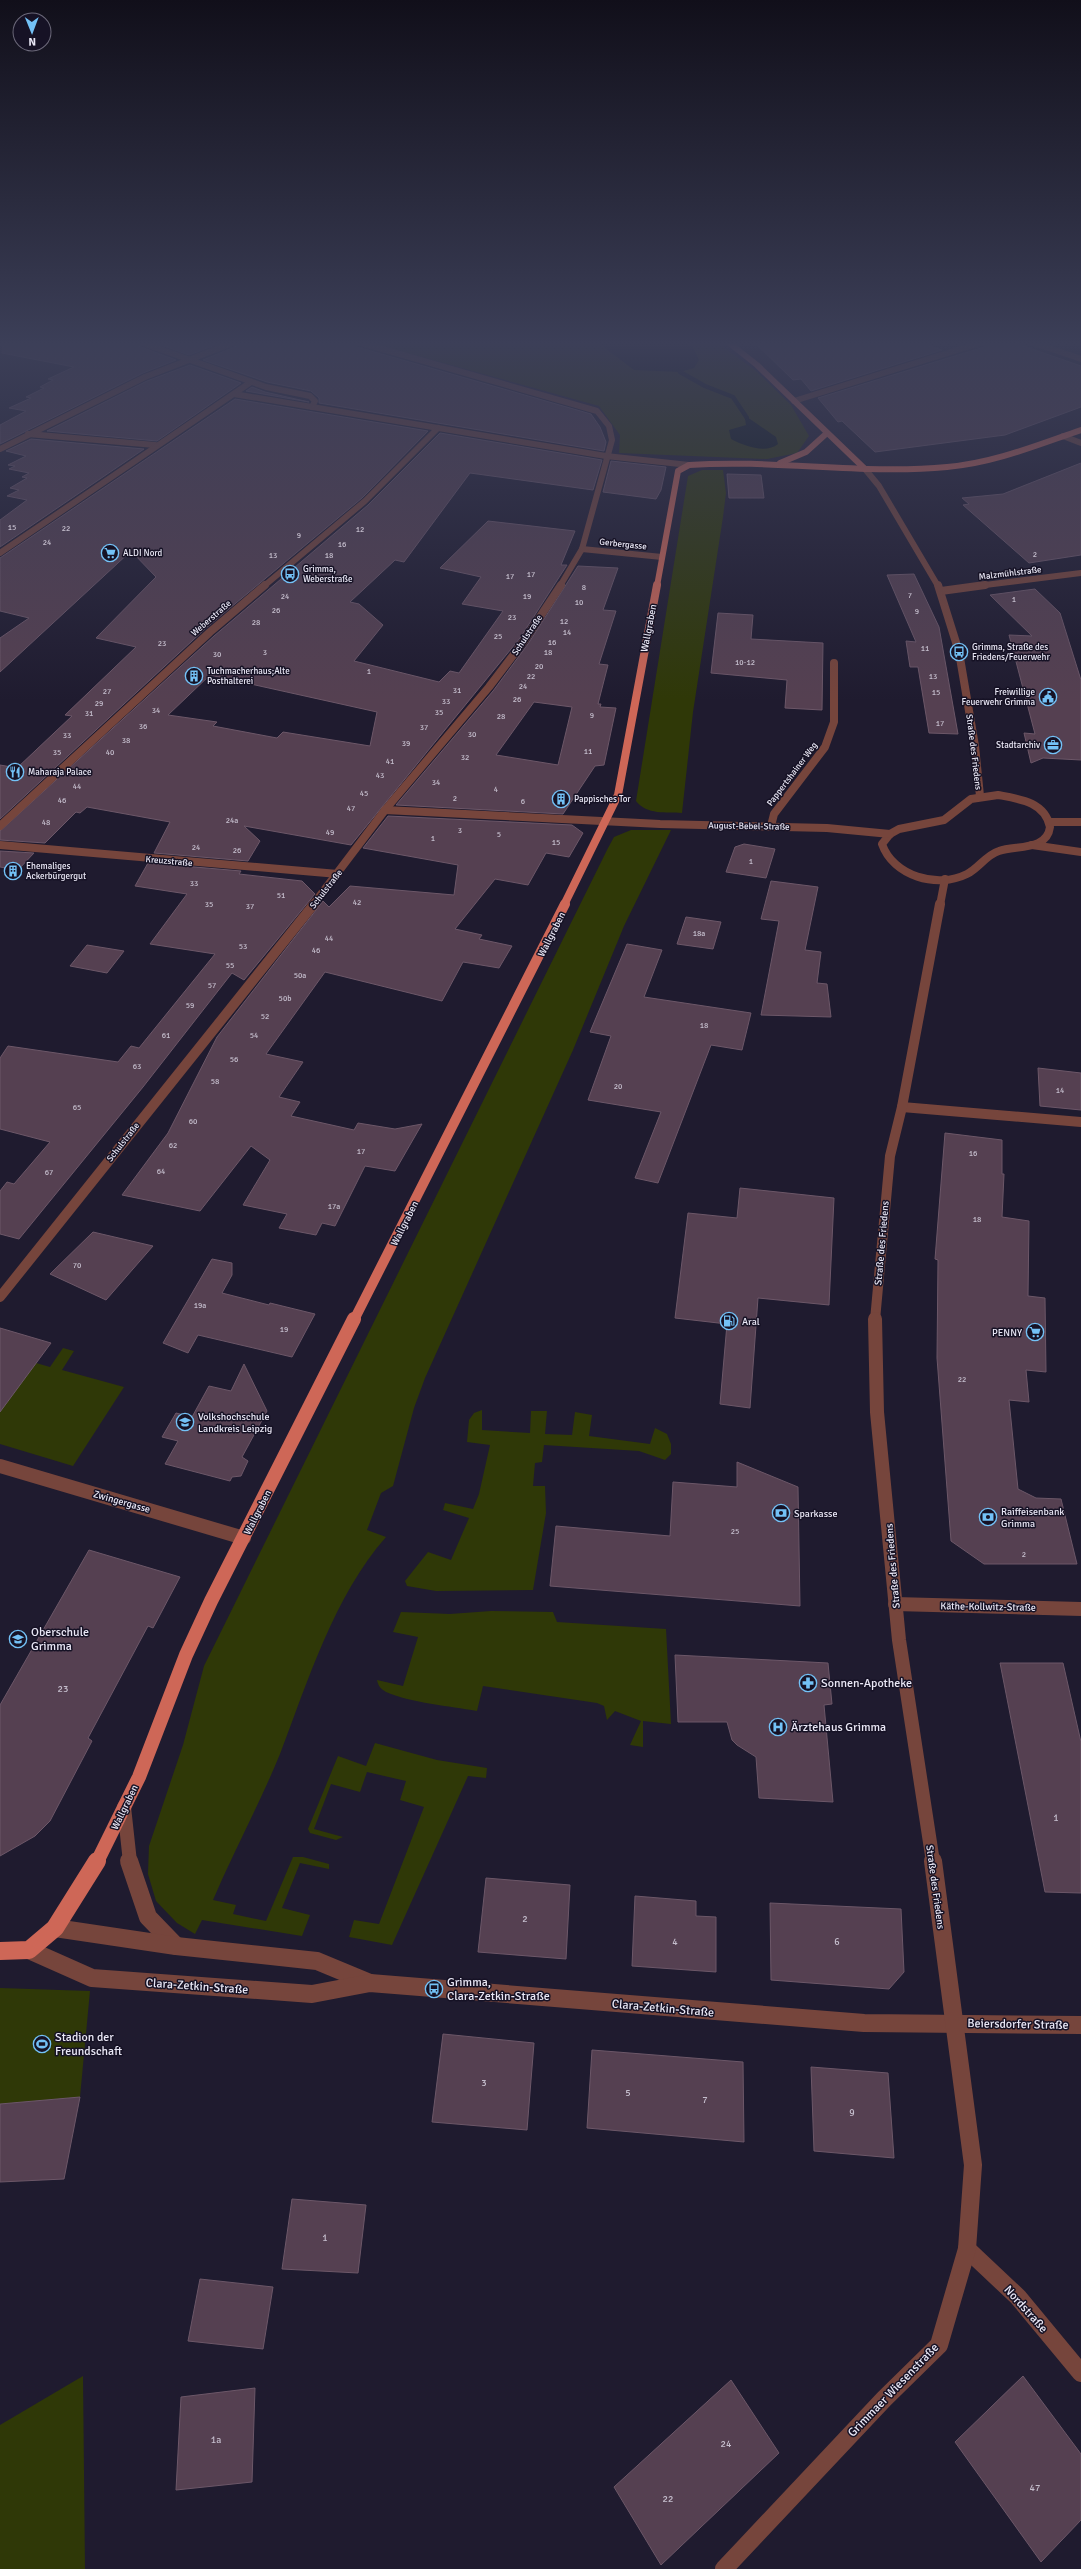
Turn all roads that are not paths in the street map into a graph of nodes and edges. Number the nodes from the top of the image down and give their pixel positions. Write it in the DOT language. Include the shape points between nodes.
graph roads {
  1 [pos="132,462"];
  2 [pos="404,462"];
  3 [pos="604,462"];
  4 [pos="660,462"];
  5 [pos="782,462"];
  6 [pos="857,462"];
  7 [pos="983,462"];
  8 [pos="689,465"];
  9 [pos="770,466"];
  10 [pos="865,469"];
  11 [pos="582,549"];
  12 [pos="0,553"];
  13 [pos="662,557"];
  14 [pos="1081,572"];
  15 [pos="941,591"];
  16 [pos="834,663"];
  17 [pos="980,796"];
  18 [pos="385,810"];
  19 [pos="607,821"];
  20 [pos="1050,822"];
  21 [pos="1081,822"];
  22 [pos="0,826"];
  23 [pos="771,826"];
  24 [pos="890,834"];
  25 [pos="0,844"];
  26 [pos="1032,845"];
  27 [pos="1081,852"];
  28 [pos="338,874"];
  29 [pos="946,879"];
  30 [pos="902,1107"];
  31 [pos="1081,1122"];
  32 [pos="0,1297"];
  33 [pos="0,1466"];
  34 [pos="244,1538"];
  35 [pos="895,1604"];
  36 [pos="1081,1609"];
  37 [pos="124,1807"];
  38 [pos="55,1928"];
  39 [pos="176,1946"];
  40 [pos="29,1950"];
  41 [pos="0,1951"];
  42 [pos="370,1983"];
  43 [pos="956,2023"];
  44 [pos="1081,2026"];
  45 [pos="967,2249"];
  46 [pos="1081,2373"];
  47 [pos="724,2569"];
  1 -- 12 [label="street"];
  2 -- 22 [label="street, Weberstraße" via="365,501 210,632"];
  3 -- 11 [label="street, Schulstraße"];
  4 -- 8 [label="street"];
  5 -- 9 [label="main road"];
  6 -- 10 [label="main road"];
  7 -- 10 [label="main road" via="947,467"];
  8 -- 9 [label="main road"];
  8 -- 13 [label="main road, Wallgraben" via="678,471"];
  9 -- 10 [label="main road"];
  10 -- 15 [label="street, Straße des Friedens" via="879,486"];
  11 -- 13 [label="street, Gerbergasse"];
  11 -- 18 [label="street, Schulstraße" via="524,641 498,676"];
  13 -- 19 [label="main road, Wallgraben" via="618,795"];
  14 -- 15 [label="street, Malzmühlstraße"];
  15 -- 17 [label="street, Straße des Friedens" via="959,652 975,746"];
  16 -- 23 [label="street, Pappertshainer Weg" via="834,722 825,747 774,814"];
  17 -- 20 [label="street, Straße des Friedens" via="998,795 1027,802 1045,813"];
  17 -- 24 [label="street, Straße des Friedens" via="963,803 944,820 899,829"];
  18 -- 19 [label="street"];
  18 -- 28 [label="street, Schulstraße"];
  19 -- 23 [label="street, August-Bebel-Straße"];
  19 -- 34 [label="main road, Wallgraben"];
  20 -- 21 [label="street"];
  20 -- 26 [label="street" via="1050,831"];
  23 -- 24 [label="street, August-Bebel-Straße"];
  24 -- 29 [label="street" via="882,844 883,852 896,868 917,877"];
  25 -- 28 [label="street, Kreuzstraße"];
  26 -- 27 [label="street"];
  26 -- 29 [label="street" via="999,851 988,856 966,874"];
  28 -- 32 [label="street, Schulstraße"];
  29 -- 30 [label="street, Straße des Friedens"];
  30 -- 31 [label="street"];
  30 -- 35 [label="street, Straße des Friedens" via="887,1176 874,1328 877,1412"];
  33 -- 34 [label="street, Zwingergasse"];
  34 -- 37 [label="main road, Wallgraben" via="186,1655 139,1777"];
  35 -- 36 [label="street, Käthe-Kollwitz-Straße"];
  35 -- 43 [label="street, Straße des Friedens"];
  37 -- 38 [label="main road, Wallgraben" via="92,1872"];
  37 -- 39 [label="street" via="128,1857 148,1917"];
  38 -- 39 [label="street, Clara-Zetkin-Straße"];
  38 -- 40 [label="main road, Wallgraben"];
  39 -- 42 [label="street, Clara-Zetkin-Straße" via="317,1961"];
  40 -- 41 [label="main road"];
  40 -- 42 [label="street, Clara-Zetkin-Straße" via="92,1978 312,1994"];
  42 -- 43 [label="street, Clara-Zetkin-Straße" via="864,2024"];
  43 -- 44 [label="street, Beiersdorfer Straße"];
  43 -- 45 [label="street, Grimmaer Wiesenstraße" via="973,2165"];
  45 -- 46 [label="street, Nordstraße" via="1018,2297"];
  45 -- 47 [label="street, Grimmaer Wiesenstraße" via="939,2345 884,2399"];
}
